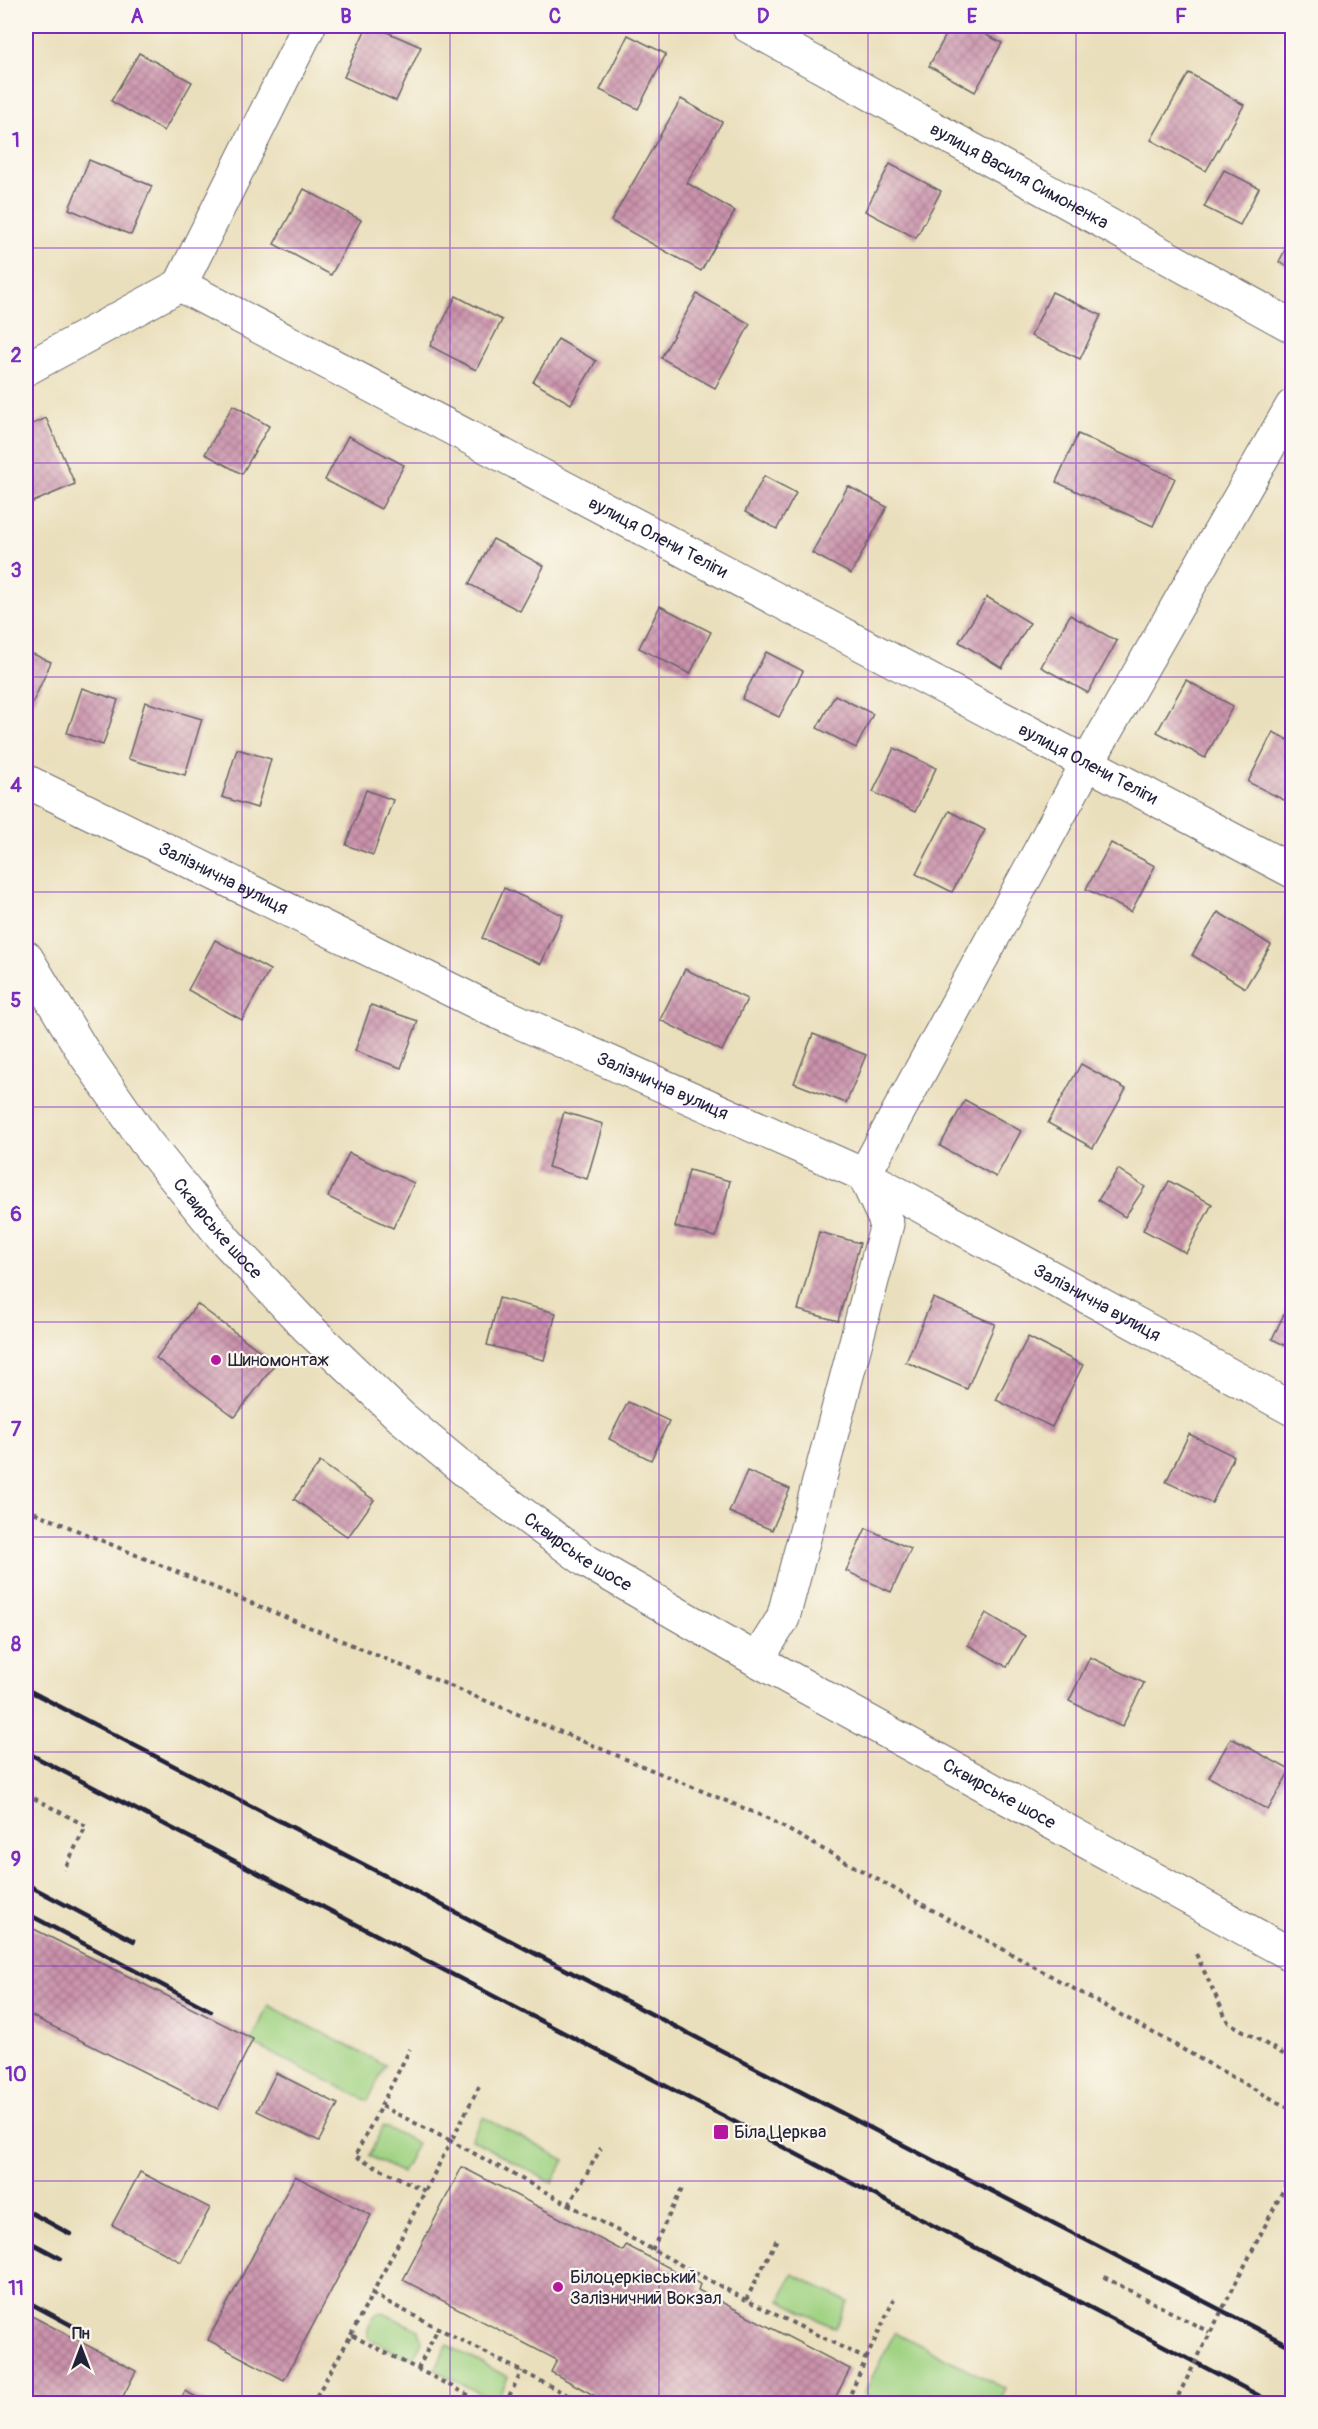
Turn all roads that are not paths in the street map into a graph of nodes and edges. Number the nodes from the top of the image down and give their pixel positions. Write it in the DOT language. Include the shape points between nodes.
graph roads {
  1 [pos="309,26"];
  2 [pos="748,26"];
  3 [pos="180,285"];
  4 [pos="1293,326"];
  5 [pos="26,369"];
  6 [pos="1293,406"];
  7 [pos="1088,762"];
  8 [pos="26,780"];
  9 [pos="1293,871"];
  10 [pos="26,957"];
  11 [pos="864,1175"];
  12 [pos="1293,1409"];
  13 [pos="757,1660"];
  14 [pos="1293,1954"];
  1 -- 3 [label="street"];
  2 -- 4 [label="street, вулиця Василя Симоненка"];
  3 -- 5 [label="street"];
  3 -- 7 [label="street, вулиця Олени Теліги"];
  6 -- 7 [label="street"];
  7 -- 9 [label="street, вулиця Олени Теліги"];
  7 -- 11 [label="street"];
  8 -- 11 [label="street, Залізнична вулиця" via="490,1009"];
  10 -- 13 [label="street, Сквирське шосе" via="82,1050 145,1141 226,1241 332,1351 409,1424 479,1482 579,1555"];
  11 -- 12 [label="street, Залізнична вулиця"];
  11 -- 13 [label="street" via="887,1224 783,1618"];
  13 -- 14 [label="street, Сквирське шосе"];
}
